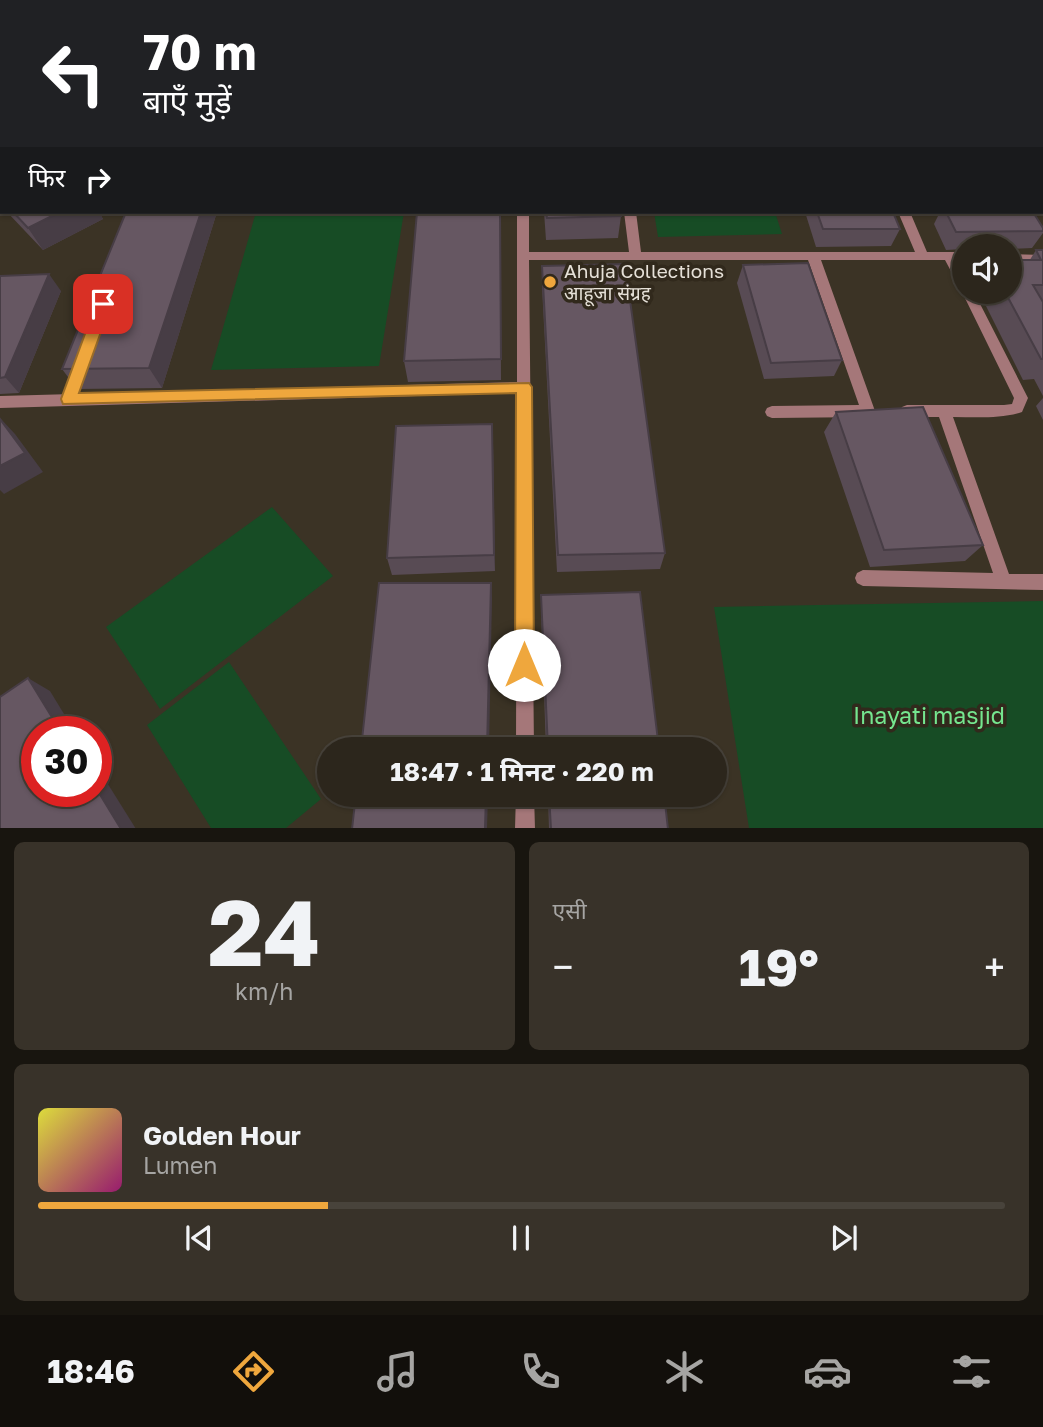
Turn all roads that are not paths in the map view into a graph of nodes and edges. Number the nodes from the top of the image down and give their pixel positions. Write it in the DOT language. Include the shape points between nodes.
graph roads {
  1 [pos="523,214"];
  2 [pos="629,214"];
  3 [pos="905,214"];
  4 [pos="524,256"];
  5 [pos="636,256"];
  6 [pos="813,256"];
  7 [pos="923,256"];
  8 [pos="949,256"];
  9 [pos="1022,258"];
  10 [pos="1043,258"];
  11 [pos="952,262"];
  12 [pos="974,304"];
  13 [pos="524,387"];
  14 [pos="0,402"];
  15 [pos="881,411"];
  16 [pos="944,411"];
  17 [pos="772,412"];
  18 [pos="863,578"];
  19 [pos="1004,582"];
  20 [pos="1043,582"];
  21 [pos="525,737"];
  22 [pos="525,807"];
  23 [pos="525,828"];
  1 -- 4 [label="street"];
  2 -- 5 [label="street"];
  3 -- 7 [label="street"];
  4 -- 5 [label="street"];
  4 -- 13 [label="street"];
  5 -- 6 [label="street"];
  6 -- 7 [label="street"];
  6 -- 15 [label="street"];
  7 -- 8 [label="street"];
  8 -- 11 [label="street"];
  9 -- 10 [label="street"];
  12 -- 16 [label="street" via="1021,398 1017,408 1004,411"];
  13 -- 14 [label="street" via="71,393"];
  13 -- 21 [label="street"];
  15 -- 16 [label="street"];
  15 -- 17 [label="street"];
  16 -- 19 [label="street"];
  18 -- 19 [label="street"];
  19 -- 20 [label="street"];
  22 -- 23 [label="street"];
}
